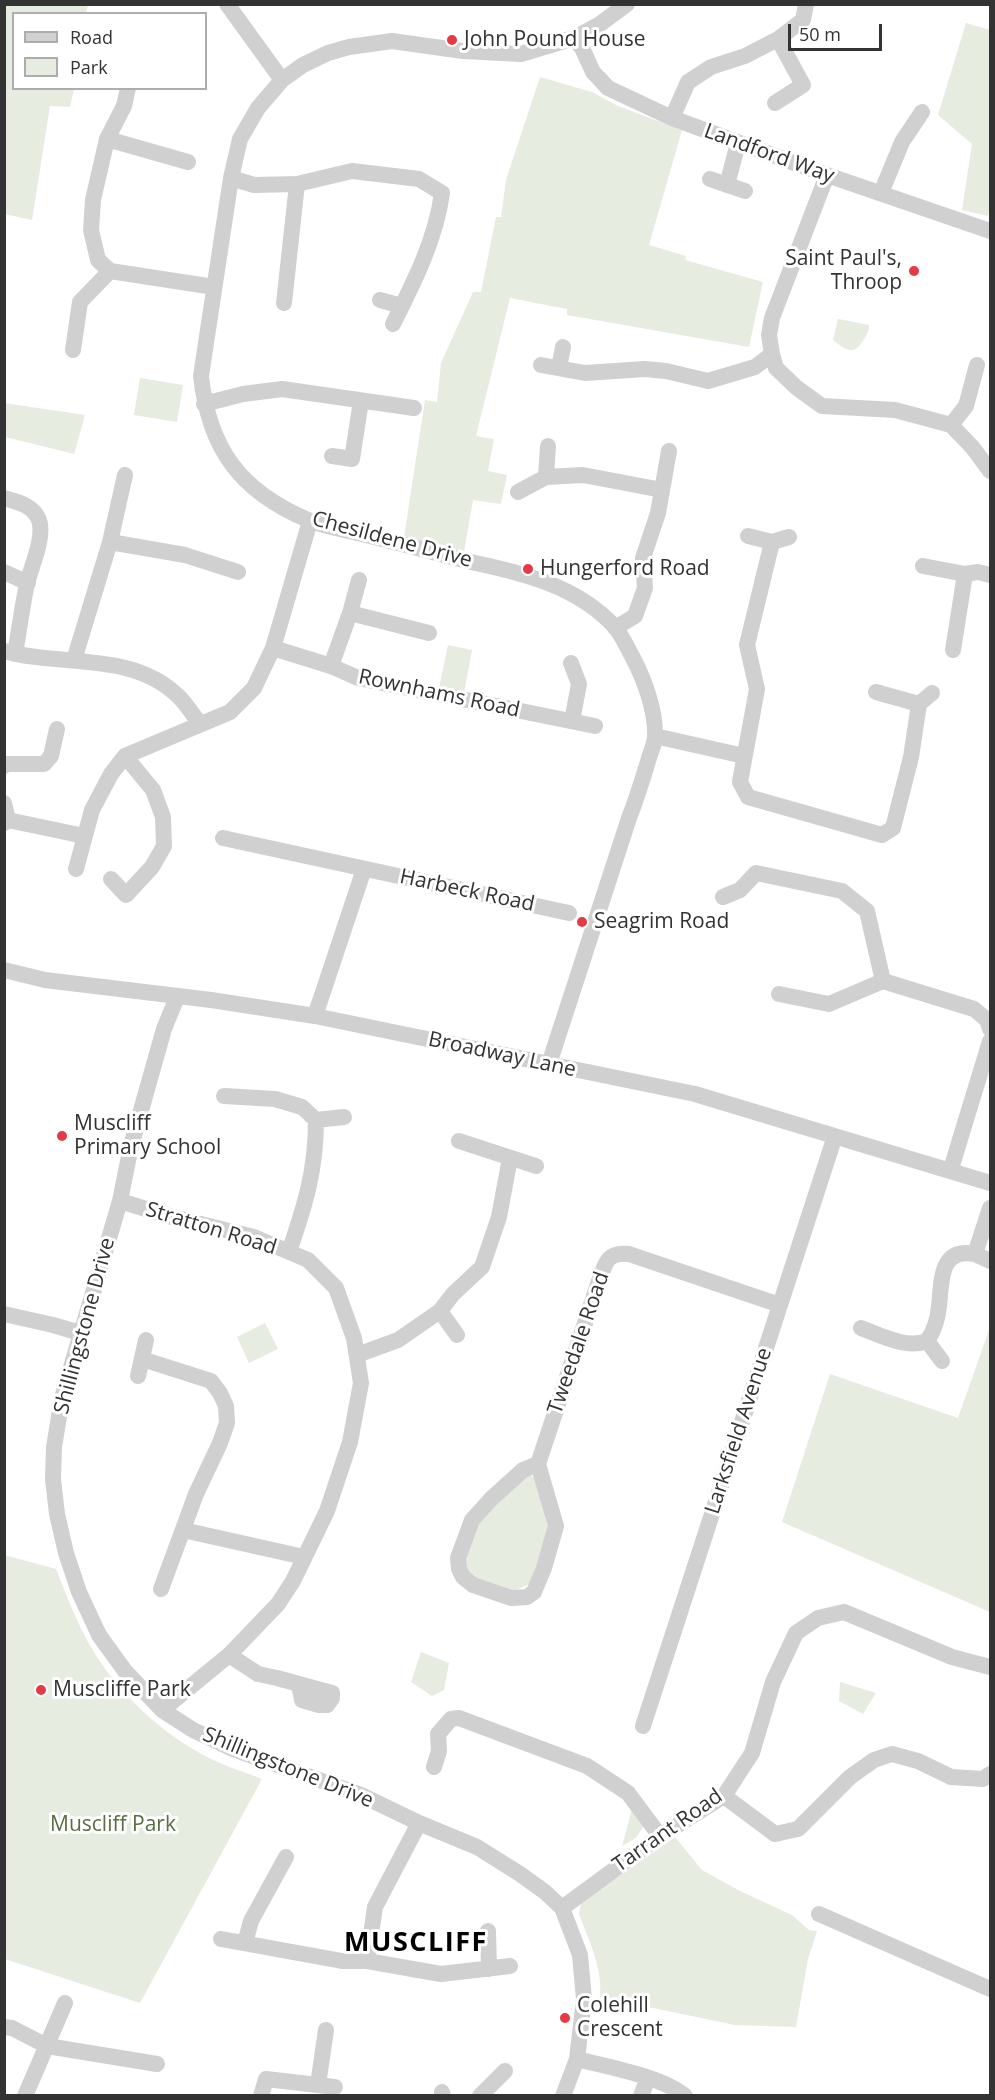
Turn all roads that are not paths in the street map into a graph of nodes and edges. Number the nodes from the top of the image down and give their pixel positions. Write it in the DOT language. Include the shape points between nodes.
graph roads {
  1 [pos="227,4"];
  2 [pos="627,4"];
  3 [pos="806,4"];
  4 [pos="574,38"];
  5 [pos="778,39"];
  6 [pos="282,80"];
  7 [pos="128,90"];
  8 [pos="776,103"];
  9 [pos="922,112"];
  10 [pos="672,118"];
  11 [pos="107,139"];
  12 [pos="738,143"];
  13 [pos="188,162"];
  14 [pos="826,175"];
  15 [pos="231,178"];
  16 [pos="710,179"];
  17 [pos="297,184"];
  18 [pos="727,185"];
  19 [pos="745,191"];
  20 [pos="881,193"];
  21 [pos="990,231"];
  22 [pos="110,272"];
  23 [pos="214,287"];
  24 [pos="380,300"];
  25 [pos="284,303"];
  26 [pos="402,306"];
  27 [pos="393,324"];
  28 [pos="563,347"];
  29 [pos="73,350"];
  30 [pos="772,354"];
  31 [pos="541,365"];
  32 [pos="977,365"];
  33 [pos="559,368"];
  34 [pos="361,400"];
  35 [pos="204,404"];
  36 [pos="414,408"];
  37 [pos="951,425"];
  38 [pos="548,446"];
  39 [pos="669,451"];
  40 [pos="332,456"];
  41 [pos="990,471"];
  42 [pos="125,474"];
  43 [pos="546,477"];
  44 [pos="662,490"];
  45 [pos="518,492"];
  46 [pos="4,498"];
  47 [pos="310,520"];
  48 [pos="748,536"];
  49 [pos="789,537"];
  50 [pos="110,542"];
  51 [pos="772,542"];
  52 [pos="923,566"];
  53 [pos="4,572"];
  54 [pos="238,572"];
  55 [pos="965,574"];
  56 [pos="990,575"];
  57 [pos="359,580"];
  58 [pos="28,583"];
  59 [pos="350,613"];
  60 [pos="615,628"];
  61 [pos="429,633"];
  62 [pos="273,648"];
  63 [pos="953,650"];
  64 [pos="10,652"];
  65 [pos="74,660"];
  66 [pos="571,663"];
  67 [pos="331,666"];
  68 [pos="876,692"];
  69 [pos="572,721"];
  70 [pos="200,724"];
  71 [pos="595,726"];
  72 [pos="57,729"];
  73 [pos="655,736"];
  74 [pos="124,756"];
  75 [pos="744,756"];
  76 [pos="4,766"];
  77 [pos="4,803"];
  78 [pos="6,822"];
  79 [pos="84,836"];
  80 [pos="223,838"];
  81 [pos="76,869"];
  82 [pos="364,869"];
  83 [pos="111,879"];
  84 [pos="723,897"];
  85 [pos="569,913"];
  86 [pos="4,970"];
  87 [pos="883,981"];
  88 [pos="779,994"];
  89 [pos="177,997"];
  90 [pos="315,1016"];
  91 [pos="990,1029"];
  92 [pos="990,1041"];
  93 [pos="549,1064"];
  94 [pos="224,1096"];
  95 [pos="344,1117"];
  96 [pos="316,1120"];
  97 [pos="836,1136"];
  98 [pos="459,1141"];
  99 [pos="510,1158"];
  100 [pos="536,1166"];
  101 [pos="951,1169"];
  102 [pos="990,1183"];
  103 [pos="120,1201"];
  104 [pos="990,1208"];
  105 [pos="289,1252"];
  106 [pos="983,1257"];
  107 [pos="780,1305"];
  108 [pos="441,1311"];
  109 [pos="4,1314"];
  110 [pos="861,1328"];
  111 [pos="80,1333"];
  112 [pos="457,1335"];
  113 [pos="146,1340"];
  114 [pos="927,1341"];
  115 [pos="357,1354"];
  116 [pos="942,1361"];
  117 [pos="538,1464"];
  118 [pos="183,1530"];
  119 [pos="304,1557"];
  120 [pos="161,1589"];
  121 [pos="229,1655"];
  122 [pos="990,1667"];
  123 [pos="299,1685"];
  124 [pos="162,1710"];
  125 [pos="643,1726"];
  126 [pos="434,1767"];
  127 [pos="990,1774"];
  128 [pos="724,1796"];
  129 [pos="419,1823"];
  130 [pos="660,1836"];
  131 [pos="286,1857"];
  132 [pos="562,1908"];
  133 [pos="819,1914"];
  134 [pos="488,1931"];
  135 [pos="221,1939"];
  136 [pos="244,1943"];
  137 [pos="367,1961"];
  138 [pos="510,1966"];
  139 [pos="489,1969"];
  140 [pos="990,1989"];
  141 [pos="65,2004"];
  142 [pos="4,2026"];
  143 [pos="326,2030"];
  144 [pos="47,2046"];
  145 [pos="577,2059"];
  146 [pos="157,2064"];
  147 [pos="505,2071"];
  148 [pos="648,2078"];
  149 [pos="25,2096"];
  150 [pos="261,2096"];
  151 [pos="480,2096"];
  152 [pos="563,2096"];
  153 [pos="641,2096"];
  154 [pos="685,2096"];
  1 -- 6 [label="street"];
  2 -- 4 [label="street, Chesildene Drive"];
  3 -- 5 [label="street" via="803,20"];
  4 -- 6 [label="street, Chesildene Drive" via="521,54 392,41 349,47 303,65"];
  4 -- 10 [label="street, Landford Way" via="593,72 608,88"];
  5 -- 8 [label="street" via="803,85"];
  5 -- 10 [label="street" via="711,67 688,82"];
  6 -- 15 [label="street, Chesildene Drive" via="258,108 240,139"];
  7 -- 11 [label="street"];
  9 -- 20 [label="street" via="902,142"];
  10 -- 12 [label="street, Landford Way"];
  11 -- 13 [label="street"];
  11 -- 22 [label="street" via="90,230 98,260"];
  12 -- 14 [label="street, Landford Way"];
  12 -- 18 [label="street"];
  14 -- 20 [label="street, Landford Way"];
  14 -- 30 [label="street" via="772,318"];
  15 -- 17 [label="street" via="255,185"];
  15 -- 23 [label="street, Chesildene Drive"];
  16 -- 18 [label="street"];
  17 -- 25 [label="street"];
  17 -- 26 [label="street" via="352,171 419,179 442,193 439,217"];
  18 -- 19 [label="street"];
  20 -- 21 [label="street, Landford Way"];
  22 -- 23 [label="street"];
  22 -- 29 [label="street" via="80,302"];
  23 -- 35 [label="street, Chesildene Drive" via="201,376"];
  24 -- 26 [label="street"];
  26 -- 27 [label="street"];
  28 -- 33 [label="street"];
  30 -- 33 [label="street" via="754,367 708,381 645,369 585,373"];
  30 -- 37 [label="street" via="776,368 822,406 895,410"];
  31 -- 33 [label="street"];
  32 -- 37 [label="street" via="966,406"];
  34 -- 35 [label="street" via="282,389"];
  34 -- 36 [label="street"];
  34 -- 40 [label="street" via="352,459"];
  35 -- 47 [label="street, Chesildene Drive" via="214,435 247,483 267,499"];
  37 -- 41 [label="street"];
  38 -- 43 [label="street"];
  39 -- 44 [label="street"];
  42 -- 50 [label="street"];
  43 -- 44 [label="street" via="584,475"];
  43 -- 45 [label="street"];
  44 -- 60 [label="street" via="644,558 645,588 635,616"];
  46 -- 58 [label="street" via="33,510 41,528"];
  47 -- 60 [label="street, Chesildene Drive" via="547,582 582,599"];
  47 -- 62 [label="street"];
  48 -- 51 [label="street"];
  49 -- 51 [label="street"];
  50 -- 54 [label="street" via="185,555"];
  50 -- 65 [label="street"];
  51 -- 75 [label="street" via="747,645 757,689"];
  52 -- 55 [label="street"];
  53 -- 58 [label="street"];
  55 -- 56 [label="street"];
  55 -- 63 [label="street"];
  57 -- 59 [label="street"];
  58 -- 64 [label="street"];
  59 -- 61 [label="street"];
  59 -- 67 [label="street"];
  60 -- 73 [label="street, Chesildene Drive" via="645,683"];
  62 -- 67 [label="street, Rownhams Road"];
  62 -- 70 [label="street" via="254,688 230,712"];
  64 -- 65 [label="street"];
  65 -- 70 [label="street" via="151,677 177,695"];
  66 -- 69 [label="street" via="579,684"];
  67 -- 69 [label="street, Rownhams Road" via="358,678"];
  68 -- 75 [label="street" via="925,699 893,828 882,835 748,797 741,782"];
  69 -- 71 [label="street, Rownhams Road"];
  70 -- 74 [label="street"];
  72 -- 76 [label="street" via="51,756 44,764"];
  73 -- 75 [label="street"];
  73 -- 93 [label="street, Chesildene Drive"];
  74 -- 79 [label="street" via="92,810"];
  74 -- 83 [label="street" via="153,790 163,817 164,846 152,867 126,895"];
  77 -- 78 [label="street"];
  78 -- 79 [label="street"];
  79 -- 81 [label="street"];
  80 -- 82 [label="street, Harbeck Road"];
  82 -- 85 [label="street, Harbeck Road"];
  82 -- 90 [label="street"];
  84 -- 87 [label="street" via="740,890 756,873 842,891 867,911"];
  86 -- 89 [label="street, Broadway Lane" via="45,980"];
  87 -- 88 [label="street" via="829,1004"];
  87 -- 91 [label="street" via="974,1009 987,1020"];
  89 -- 90 [label="street, Broadway Lane"];
  89 -- 103 [label="street, Shillingstone Drive" via="131,1146"];
  90 -- 93 [label="street, Broadway Lane"];
  92 -- 101 [label="street"];
  93 -- 97 [label="street, Broadway Lane" via="695,1094"];
  94 -- 96 [label="street" via="275,1099 302,1107"];
  95 -- 96 [label="street"];
  96 -- 105 [label="street" via="316,1149 308,1196"];
  97 -- 101 [label="street, Broadway Lane"];
  97 -- 107 [label="street, Larksfield Avenue"];
  98 -- 99 [label="street"];
  99 -- 100 [label="street"];
  99 -- 108 [label="street" via="499,1217 482,1267"];
  101 -- 102 [label="street, Broadway Lane"];
  103 -- 105 [label="street, Stratton Road" via="254,1237"];
  103 -- 111 [label="street, Shillingstone Drive"];
  104 -- 106 [label="street"];
  105 -- 115 [label="street, Stratton Road" via="308,1260 336,1288"];
  106 -- 114 [label="street" via="963,1252 945,1264 936,1321"];
  107 -- 117 [label="street, Tweedale Road" via="629,1254 617,1253 608,1258"];
  107 -- 125 [label="street, Larksfield Avenue"];
  108 -- 112 [label="street"];
  108 -- 115 [label="street" via="398,1340"];
  109 -- 111 [label="street"];
  110 -- 114 [label="street" via="917,1345"];
  111 -- 124 [label="street, Shillingstone Drive" via="62,1398 54,1447 57,1514 79,1592 99,1635 125,1671"];
  113 -- 118 [label="street" via="140,1368 211,1381 226,1406 227,1423"];
  114 -- 116 [label="street"];
  115 -- 119 [label="street, Stratton Road" via="361,1383 351,1442 327,1511"];
  117 -- 117 [label="street" via="556,1526 534,1592 527,1597 511,1598 473,1585 463,1577 458,1558 472,1520 523,1470"];
  118 -- 119 [label="street"];
  118 -- 120 [label="street"];
  119 -- 121 [label="street, Stratton Road" via="278,1604"];
  121 -- 123 [label="street" via="258,1674"];
  121 -- 124 [label="street, Stratton Road"];
  122 -- 128 [label="street, Tarrant Road" via="952,1657 844,1612 818,1618 796,1633 773,1682 752,1754"];
  124 -- 129 [label="street, Shillingstone Drive" via="233,1749 361,1796"];
  126 -- 130 [label="street" via="439,1751 438,1734 451,1719 459,1718 587,1766 628,1793"];
  127 -- 128 [label="street" via="982,1779 951,1777 918,1761 891,1754 874,1760 850,1777 798,1829 775,1834"];
  128 -- 130 [label="street, Tarrant Road"];
  129 -- 132 [label="street, Shillingstone Drive" via="477,1847 537,1886"];
  129 -- 137 [label="street" via="375,1907"];
  130 -- 132 [label="street, Tarrant Road"];
  131 -- 136 [label="street" via="251,1921"];
  132 -- 145 [label="street, Shillingstone Drive" via="580,1954 584,1999"];
  133 -- 140 [label="street"];
  134 -- 139 [label="street"];
  135 -- 136 [label="street"];
  136 -- 137 [label="street" via="342,1961"];
  137 -- 139 [label="street" via="441,1974"];
  138 -- 139 [label="street"];
  141 -- 144 [label="street"];
  142 -- 144 [label="street"];
  143 -- 150 [label="street" via="326,2086 266,2079"];
  144 -- 146 [label="street"];
  144 -- 149 [label="street"];
  145 -- 148 [label="street"];
  145 -- 152 [label="street, Shillingstone Drive"];
  147 -- 151 [label="street"];
  148 -- 153 [label="street"];
  148 -- 154 [label="street"];
}
